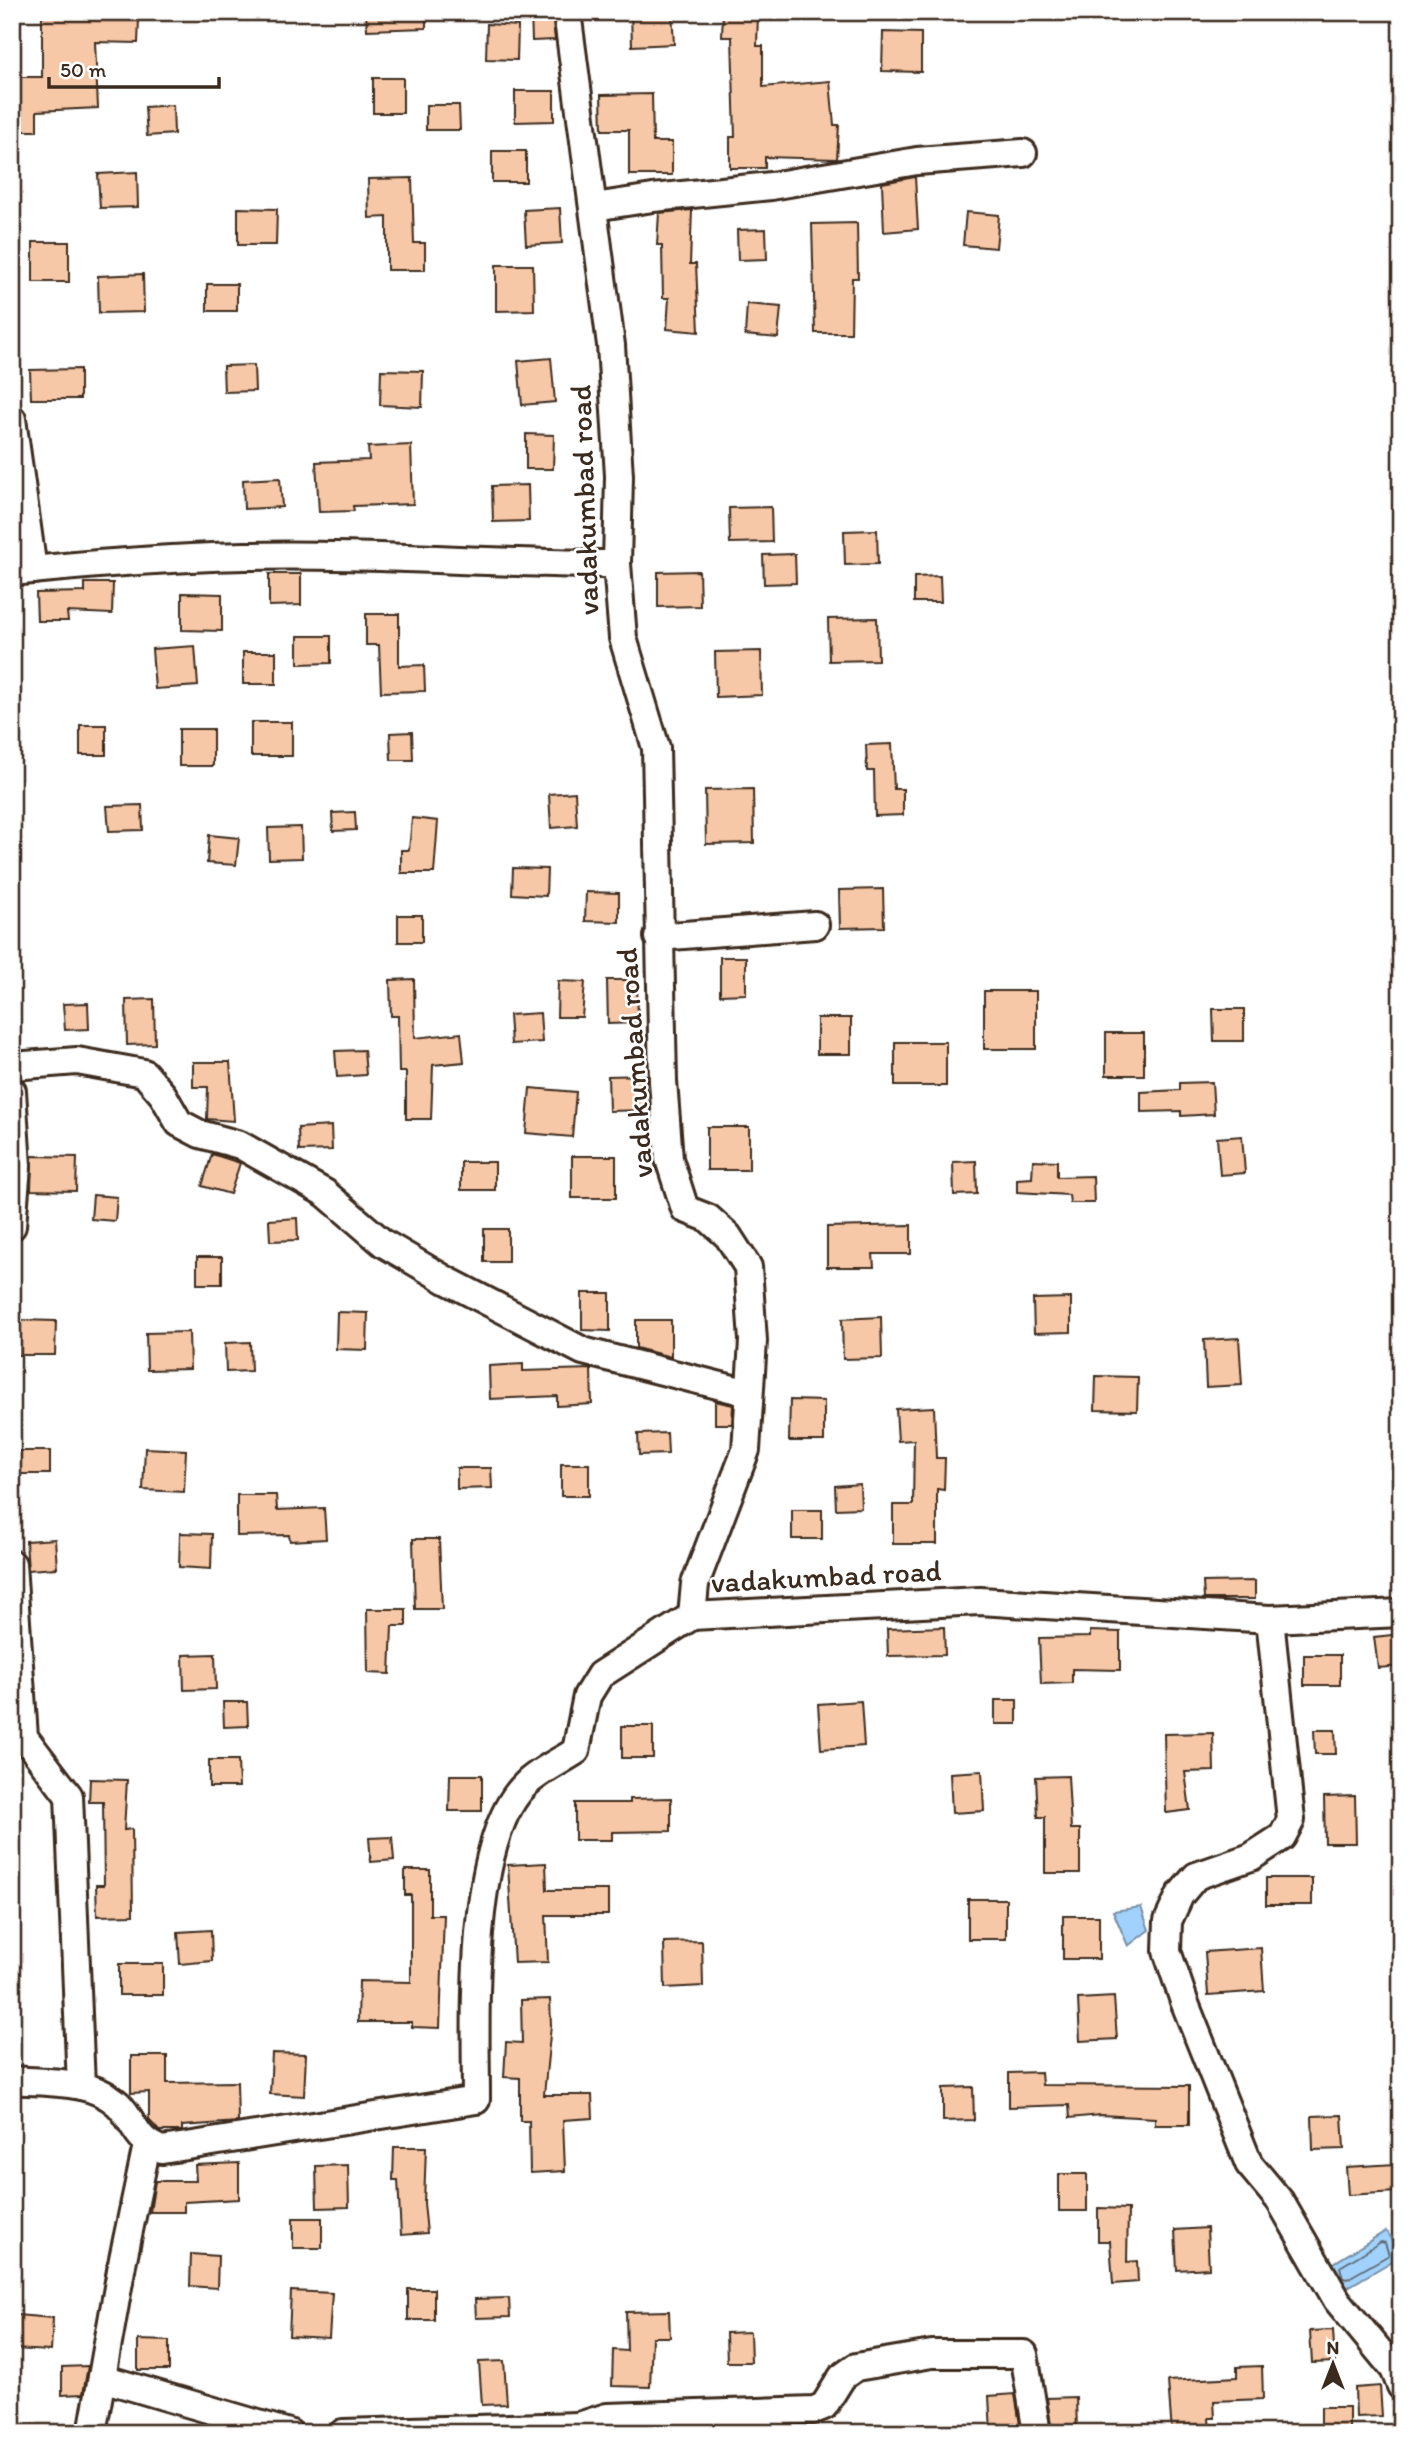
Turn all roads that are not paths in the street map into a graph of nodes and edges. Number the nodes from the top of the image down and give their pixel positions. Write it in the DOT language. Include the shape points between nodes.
graph roads {
  1 [pos="567,12"];
  2 [pos="1023,153"];
  3 [pos="594,207"];
  4 [pos="12,419"];
  5 [pos="617,564"];
  6 [pos="22,571"];
  7 [pos="816,925"];
  8 [pos="658,937"];
  9 [pos="12,1066"];
  10 [pos="12,1091"];
  11 [pos="12,1226"];
  12 [pos="748,1393"];
  13 [pos="12,1564"];
  14 [pos="1401,1613"];
  15 [pos="692,1616"];
  16 [pos="1270,1619"];
  17 [pos="12,2080"];
  18 [pos="81,2086"];
  19 [pos="147,2145"];
  20 [pos="102,2378"];
  21 [pos="1401,2386"];
  22 [pos="575,2429"];
  23 [pos="92,2433"];
  24 [pos="289,2433"];
  25 [pos="343,2433"];
  26 [pos="1037,2433"];
  1 -- 3 [label="street, vadakumbad road"];
  2 -- 3 [label="street" via="917,161 771,186"];
  3 -- 5 [label="street, vadakumbad road" via="611,345 619,476"];
  4 -- 6 [label="street"];
  5 -- 6 [label="street" via="246,556"];
  5 -- 8 [label="street, vadakumbad road" via="623,638 656,748"];
  7 -- 8 [label="street"];
  8 -- 12 [label="street, vadakumbad road" via="669,1159 685,1209 708,1218 728,1236 748,1266 753,1341"];
  9 -- 12 [label="street" via="77,1061 144,1073 178,1123 240,1145 325,1193 383,1243 446,1280 583,1351"];
  10 -- 11 [label="street" via="18,1166"];
  12 -- 15 [label="street, vadakumbad road" via="746,1450 695,1584"];
  13 -- 18 [label="street" via="24,1737 69,1796"];
  14 -- 16 [label="street, vadakumbad road"];
  15 -- 16 [label="street, vadakumbad road" via="980,1601"];
  15 -- 19 [label="street" via="600,1675 587,1696 576,1751 526,1783 506,1812 492,1854 476,1961 476,2100 162,2150"];
  16 -- 21 [label="street" via="1291,1820 1282,1837 1251,1857 1196,1876 1180,1895 1168,1921 1167,1951 1250,2164 1280,2201 1337,2300 1394,2369"];
  17 -- 18 [label="street"];
  18 -- 19 [label="street" via="93,2087 118,2105"];
  19 -- 20 [label="street"];
  20 -- 23 [label="street"];
  20 -- 24 [label="street"];
  22 -- 25 [label="street"];
  22 -- 26 [label="street" via="607,2417 814,2410 824,2406 842,2377 856,2367 932,2354 1024,2354"];
}
